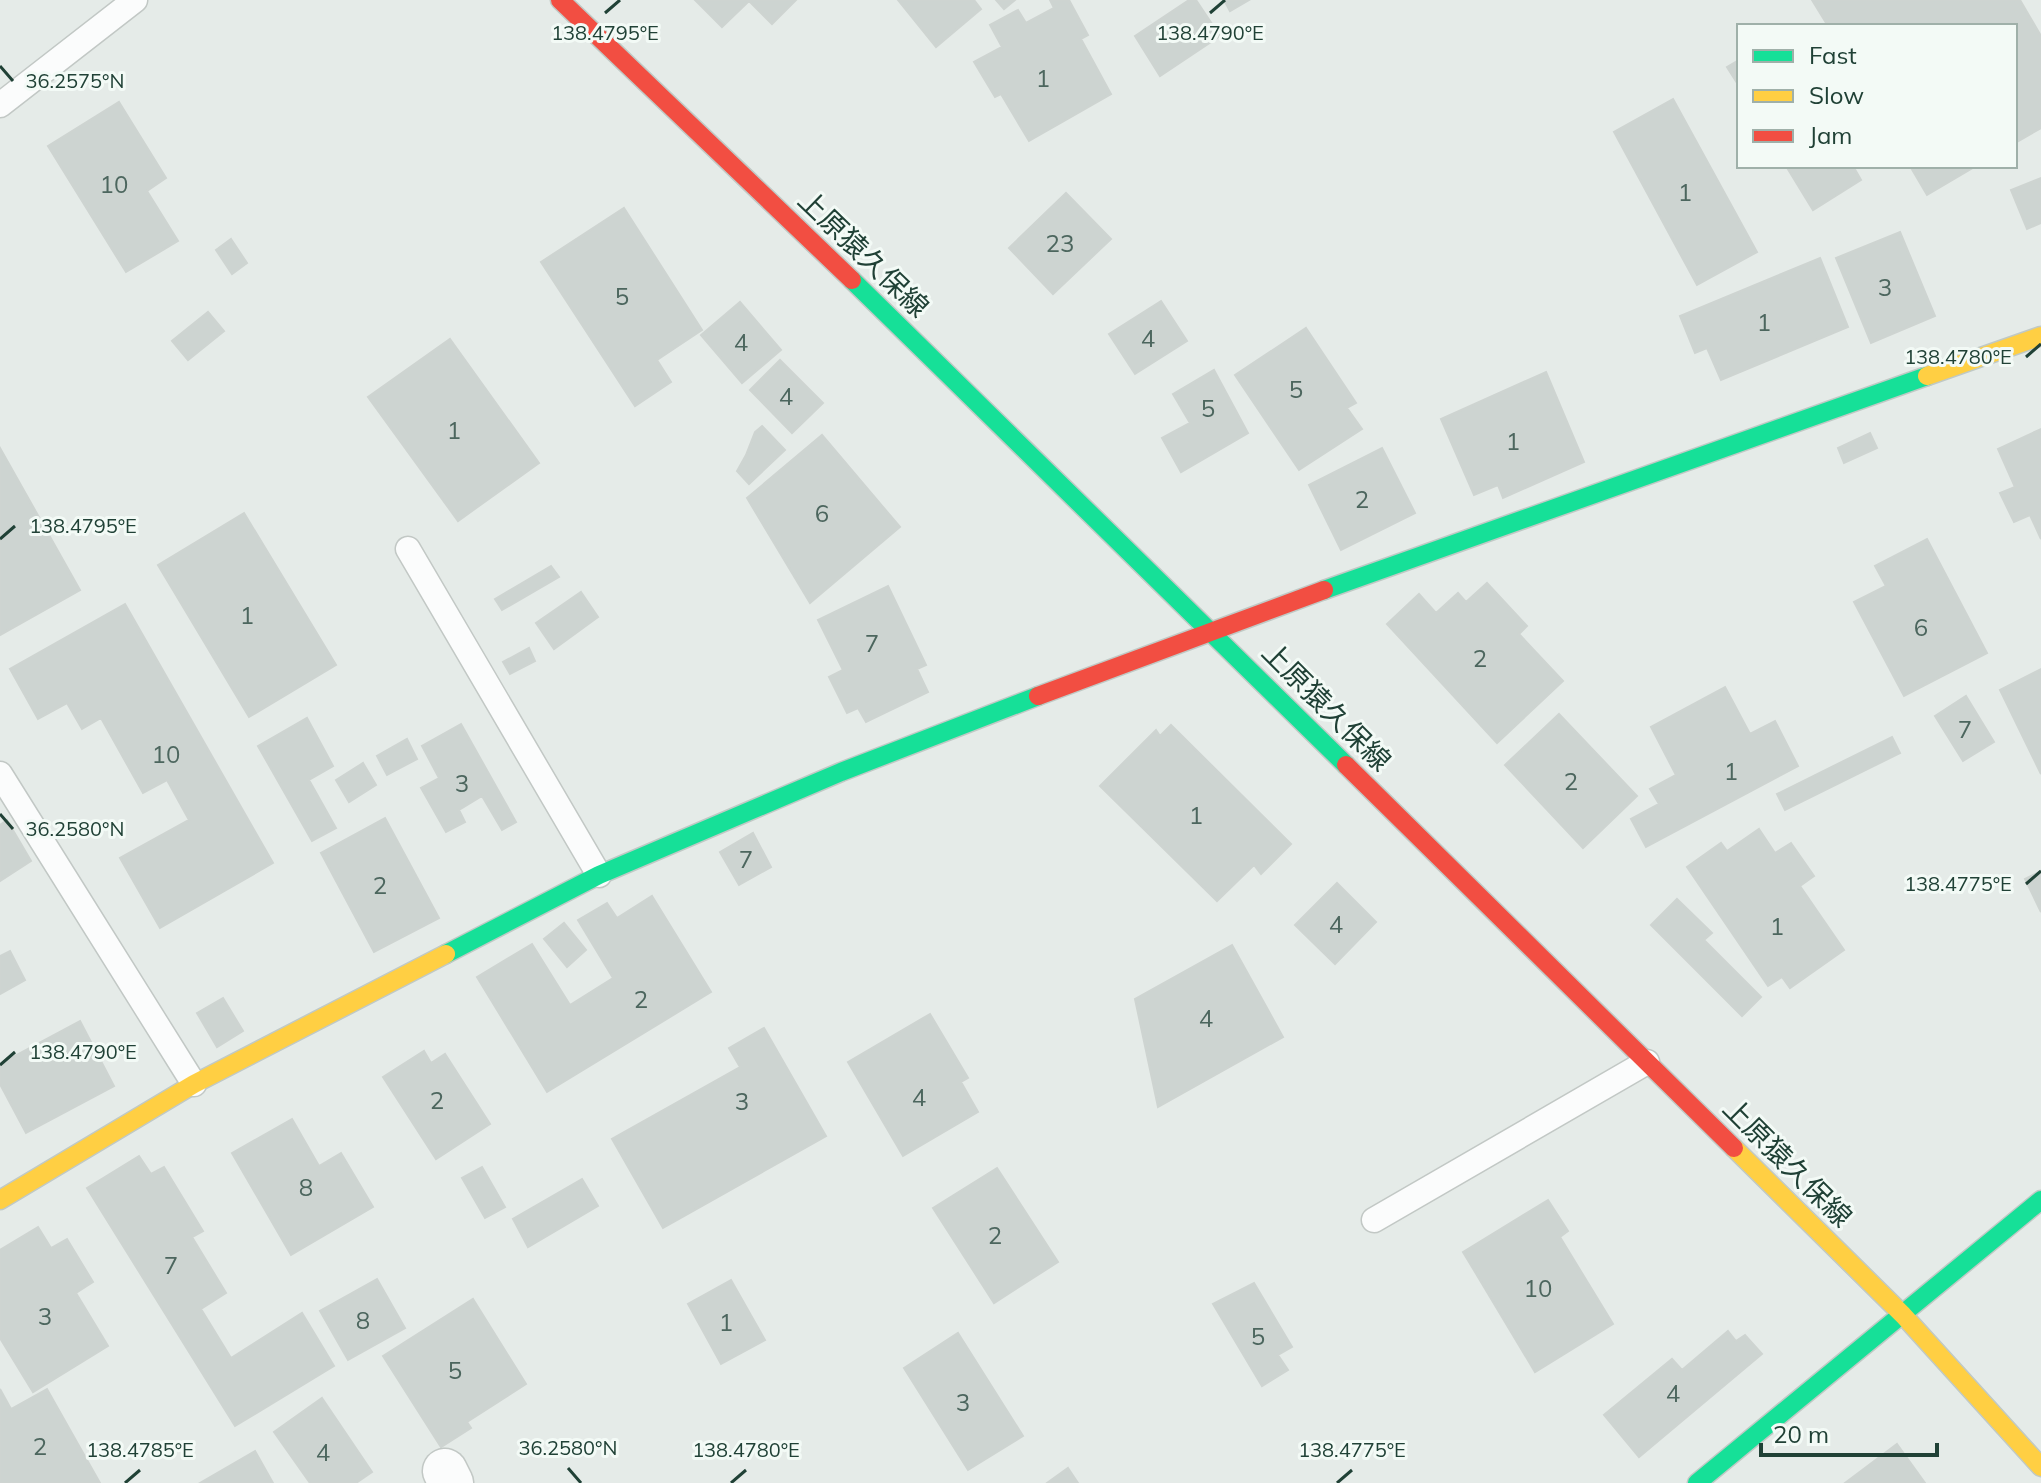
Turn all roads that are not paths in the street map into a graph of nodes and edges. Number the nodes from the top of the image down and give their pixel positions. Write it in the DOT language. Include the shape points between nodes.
graph roads {
  1 [pos="135,0"];
  2 [pos="560,0"];
  3 [pos="0,105"];
  4 [pos="2041,336"];
  5 [pos="408,549"];
  6 [pos="1210,630"];
  7 [pos="0,774"];
  8 [pos="599,875"];
  9 [pos="1647,1062"];
  10 [pos="194,1084"];
  11 [pos="0,1200"];
  12 [pos="2041,1200"];
  13 [pos="1374,1220"];
  14 [pos="1903,1315"];
  15 [pos="2041,1467"];
  16 [pos="1697,1483"];
  1 -- 3 [label="lane"];
  2 -- 6 [label="street, 上原猿久保線"];
  4 -- 6 [label="street"];
  5 -- 8 [label="lane"];
  6 -- 8 [label="street" via="841,772"];
  6 -- 9 [label="street, 上原猿久保線"];
  7 -- 10 [label="lane"];
  8 -- 10 [label="street"];
  9 -- 13 [label="lane"];
  9 -- 14 [label="street, 上原猿久保線"];
  10 -- 11 [label="street"];
  12 -- 14 [label="street"];
  14 -- 15 [label="street, 上原猿久保線"];
  14 -- 16 [label="street"];
}
